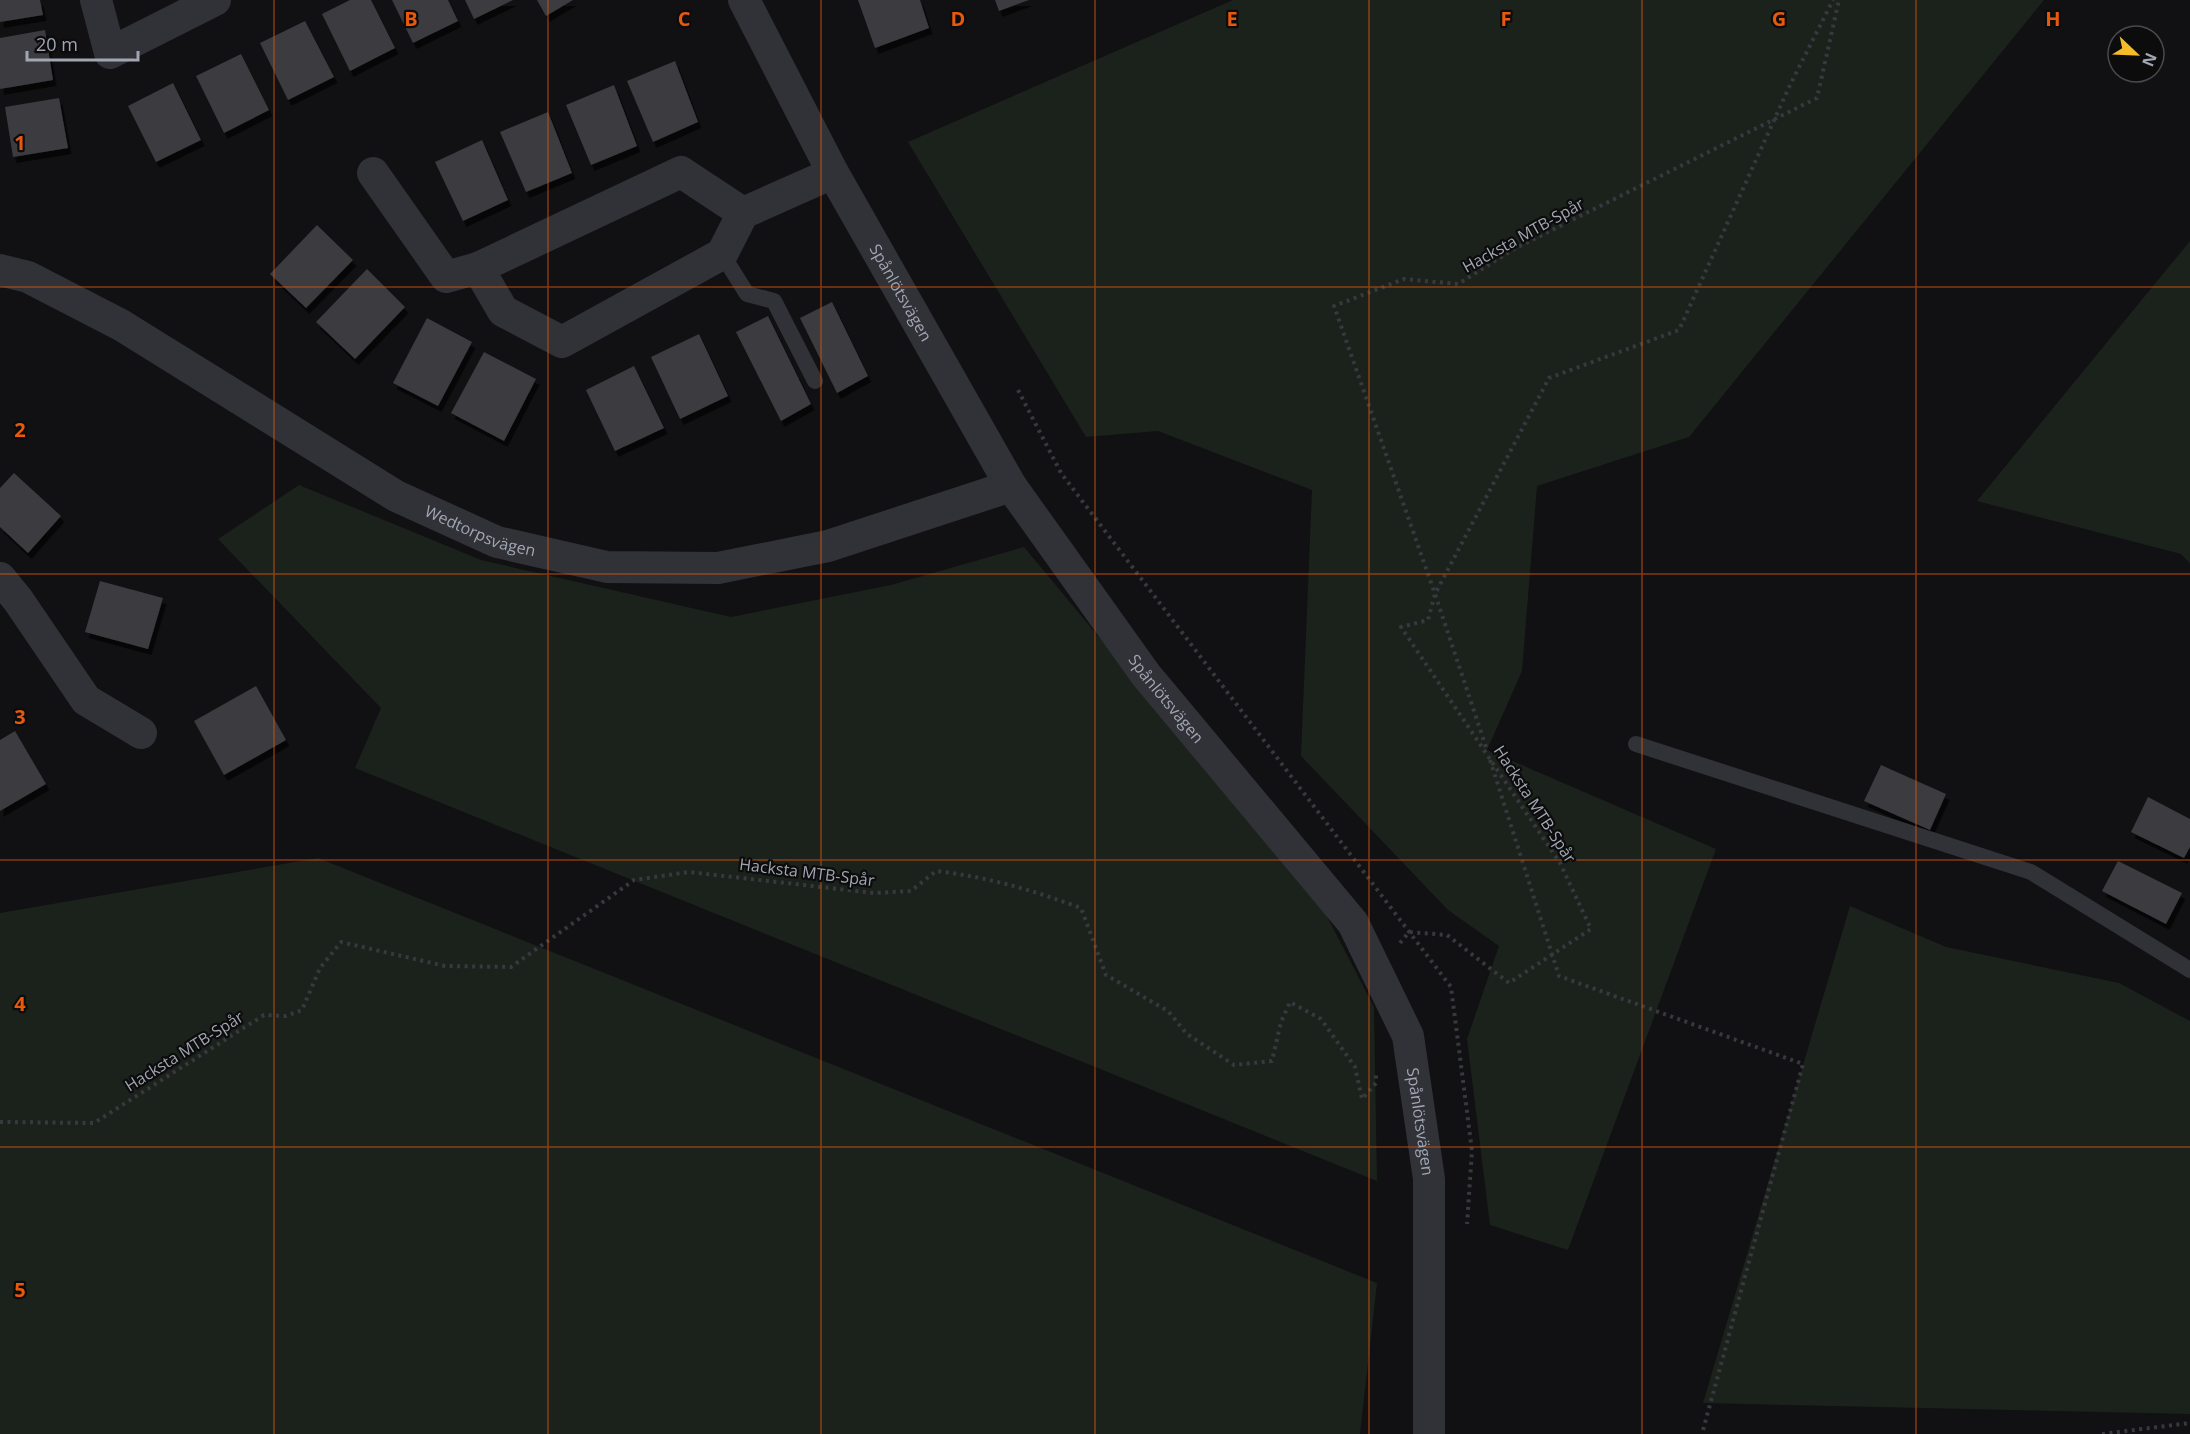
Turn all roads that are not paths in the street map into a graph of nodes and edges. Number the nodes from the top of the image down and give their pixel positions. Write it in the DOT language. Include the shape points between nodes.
graph roads {
  1 [pos="96,0"];
  2 [pos="215,0"];
  3 [pos="744,0"];
  4 [pos="373,173"];
  5 [pos="833,173"];
  6 [pos="743,213"];
  7 [pos="722,254"];
  8 [pos="478,268"];
  9 [pos="0,270"];
  10 [pos="814,381"];
  11 [pos="1011,486"];
  12 [pos="0,579"];
  13 [pos="141,732"];
  14 [pos="1636,744"];
  15 [pos="2190,970"];
  16 [pos="1429,1434"];
  1 -- 2 [label="street" via="110,53"];
  3 -- 5 [label="street, Spånlötsvägen"];
  4 -- 8 [label="street" via="446,277"];
  5 -- 6 [label="street"];
  5 -- 11 [label="street, Spånlötsvägen"];
  6 -- 7 [label="street"];
  6 -- 8 [label="street" via="681,172"];
  7 -- 8 [label="street" via="562,342 503,311"];
  7 -- 10 [label="lane" via="747,294 774,301"];
  9 -- 11 [label="street, Wedtorpsvägen" via="28,277 121,325 396,496 497,542 606,567 718,568 828,546"];
  11 -- 16 [label="street, Spånlötsvägen" via="1146,675 1353,923 1408,1036 1429,1179"];
  12 -- 13 [label="street" via="86,700"];
  14 -- 15 [label="lane" via="2031,872"];
}
